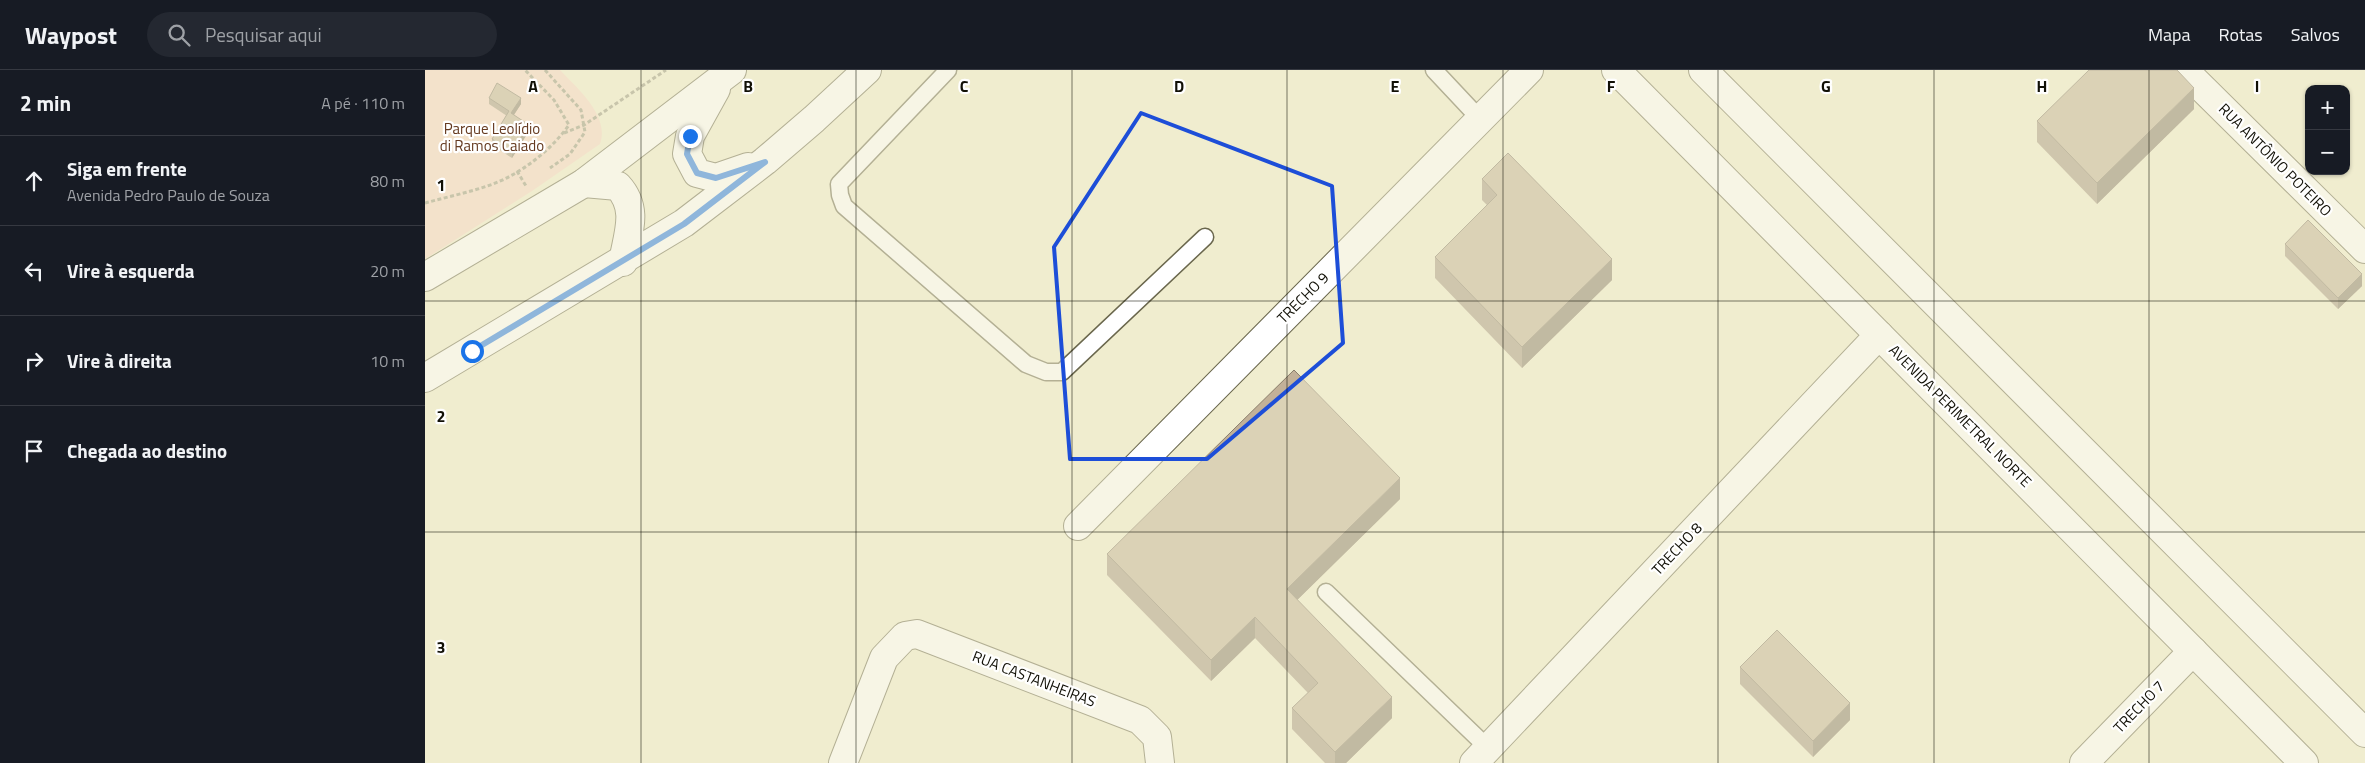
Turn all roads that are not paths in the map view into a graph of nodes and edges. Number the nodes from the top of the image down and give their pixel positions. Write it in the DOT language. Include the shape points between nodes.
graph roads {
  1 [pos="867,70"];
  2 [pos="948,70"];
  3 [pos="1434,70"];
  4 [pos="1529,70"];
  5 [pos="1616,70"];
  6 [pos="1703,70"];
  7 [pos="2184,70"];
  8 [pos="726,76"];
  9 [pos="1480,119"];
  10 [pos="765,162"];
  11 [pos="584,183"];
  12 [pos="1205,237"];
  13 [pos="2365,249"];
  14 [pos="623,262"];
  15 [pos="425,277"];
  16 [pos="1879,336"];
  17 [pos="425,378"];
  18 [pos="1078,526"];
  19 [pos="1326,592"];
  20 [pos="2193,652"];
  21 [pos="2365,733"];
  22 [pos="1159,750"];
  23 [pos="1481,756"];
  24 [pos="843,763"];
  25 [pos="2084,763"];
  26 [pos="2304,763"];
  1 -- 10 [label="main road"];
  2 -- 12 [label="lane" via="839,184 840,195 844,206 1026,364 1046,372 1062,372"];
  3 -- 9 [label="lane"];
  4 -- 9 [label="main road, TRECHO 9"];
  5 -- 16 [label="main road, AVENIDA PERIMETRAL NORTE"];
  6 -- 21 [label="main road"];
  7 -- 13 [label="main road, RUA ANTÔNIO POTEIRO"];
  8 -- 10 [label="main road" via="690,136 687,154 697,173 716,178"];
  8 -- 11 [label="main road"];
  9 -- 18 [label="main road, TRECHO 9"];
  10 -- 14 [label="main road" via="684,224"];
  11 -- 14 [label="main road" via="618,186 627,196 631,206 630,224"];
  11 -- 15 [label="main road"];
  14 -- 17 [label="main road"];
  16 -- 20 [label="main road, AVENIDA PERIMETRAL NORTE"];
  16 -- 23 [label="main road, TRECHO 8"];
  19 -- 23 [label="lane"];
  20 -- 25 [label="main road, TRECHO 7"];
  20 -- 26 [label="main road, AVENIDA PERIMETRAL NORTE"];
  22 -- 24 [label="main road, RUA CASTANHEIRAS" via="1140,720 917,634 905,636 884,658"];
}
